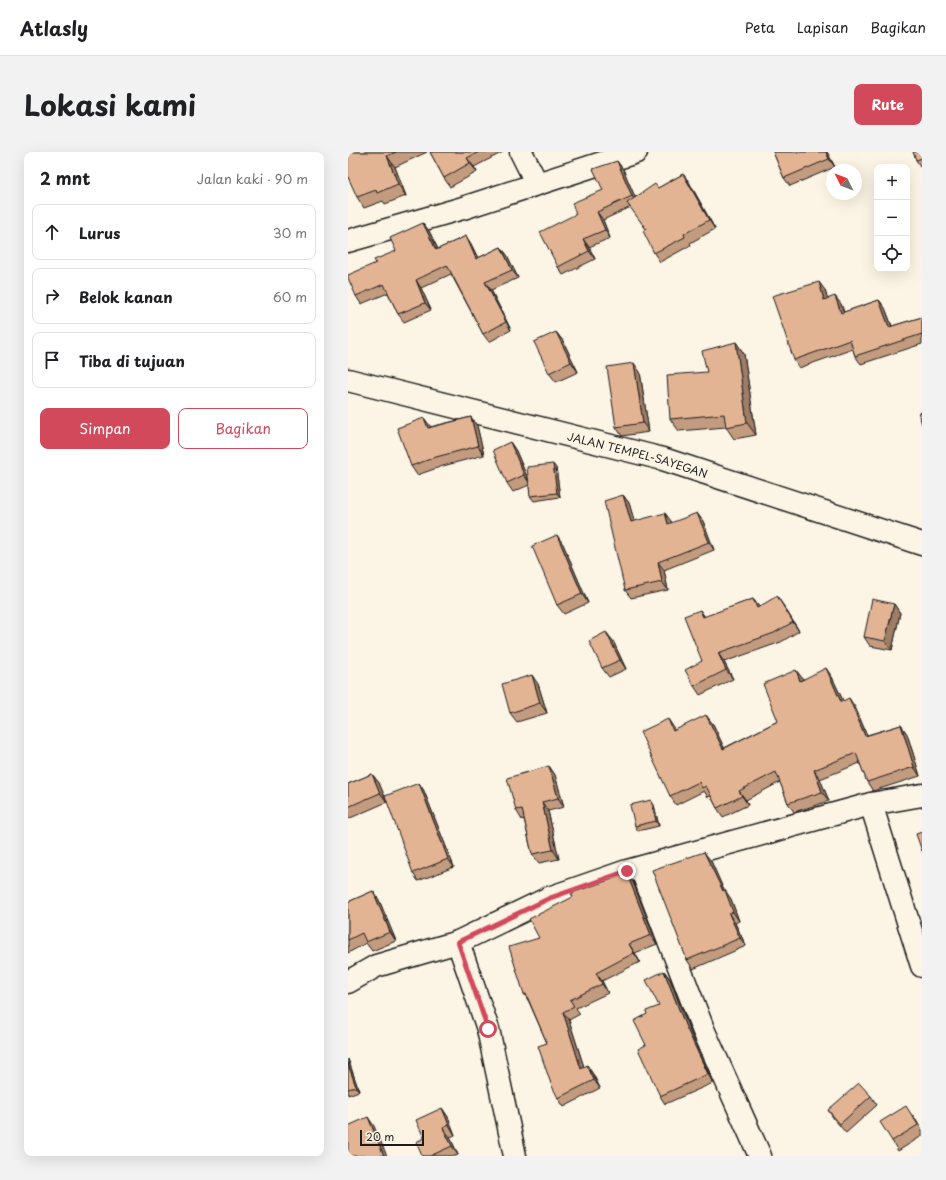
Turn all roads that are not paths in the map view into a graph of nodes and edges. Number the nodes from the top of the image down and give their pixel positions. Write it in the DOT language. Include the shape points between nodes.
graph roads {
  1 [pos="521,152"];
  2 [pos="636,152"];
  3 [pos="538,184"];
  4 [pos="348,241"];
  5 [pos="348,380"];
  6 [pos="922,544"];
  7 [pos="922,795"];
  8 [pos="871,804"];
  9 [pos="641,868"];
  10 [pos="458,942"];
  11 [pos="922,966"];
  12 [pos="348,982"];
  13 [pos="515,1156"];
  14 [pos="760,1156"];
  1 -- 3 [label="street"];
  2 -- 3 [label="street"];
  3 -- 4 [label="street"];
  5 -- 6 [label="street, JALAN TEMPEL-SAYEGAN" via="663,459"];
  7 -- 8 [label="street"];
  8 -- 9 [label="street"];
  8 -- 11 [label="street"];
  9 -- 10 [label="street" via="550,898"];
  9 -- 14 [label="street" via="703,1029"];
  10 -- 12 [label="street" via="376,966"];
  10 -- 13 [label="street" via="488,1029"];
}
